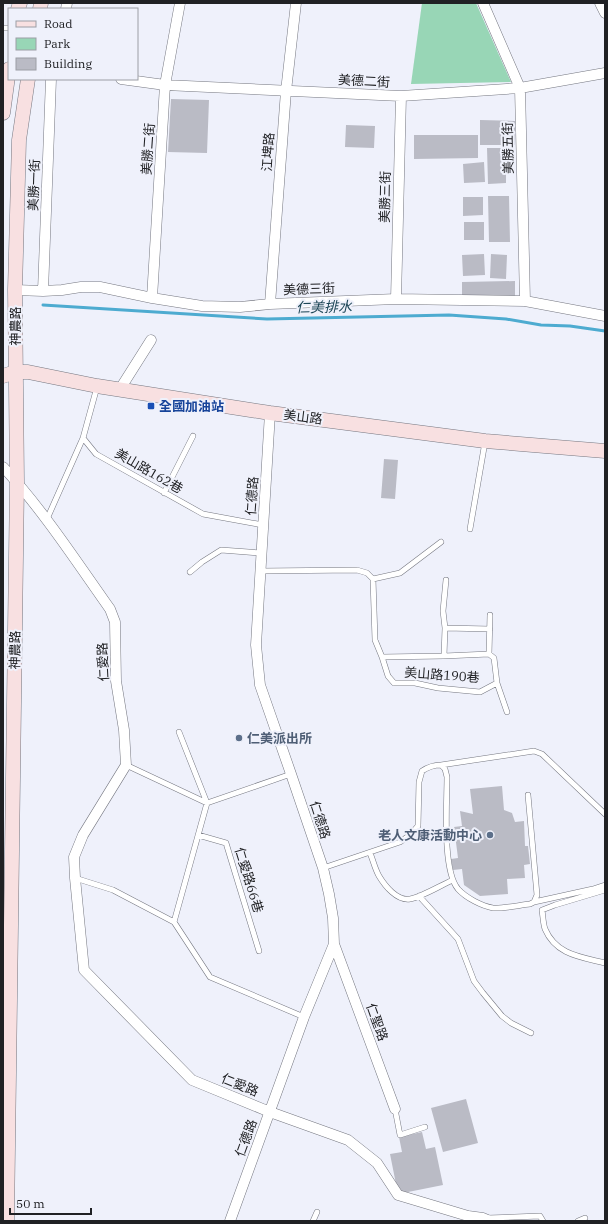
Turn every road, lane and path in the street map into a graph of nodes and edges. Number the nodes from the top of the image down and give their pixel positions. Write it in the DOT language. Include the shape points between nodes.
graph roads {
  1 [pos="180,3"];
  2 [pos="296,3"];
  3 [pos="483,3"];
  4 [pos="600,3"];
  5 [pos="605,13"];
  6 [pos="605,73"];
  7 [pos="8,76"];
  8 [pos="28,80"];
  9 [pos="51,80"];
  10 [pos="128,80"];
  11 [pos="166,85"];
  12 [pos="520,88"];
  13 [pos="286,91"];
  14 [pos="400,96"];
  15 [pos="3,113"];
  16 [pos="15,290"];
  17 [pos="43,291"];
  18 [pos="152,298"];
  19 [pos="396,299"];
  20 [pos="525,300"];
  21 [pos="270,304"];
  22 [pos="605,316"];
  23 [pos="151,340"];
  24 [pos="9,374"];
  25 [pos="97,386"];
  26 [pos="120,389"];
  27 [pos="270,413"];
  28 [pos="192,436"];
  29 [pos="83,438"];
  30 [pos="485,441"];
  31 [pos="605,451"];
  32 [pos="3,467"];
  33 [pos="17,482"];
  34 [pos="164,493"];
  35 [pos="46,520"];
  36 [pos="263,525"];
  37 [pos="470,529"];
  38 [pos="442,542"];
  39 [pos="261,553"];
  40 [pos="260,571"];
  41 [pos="190,572"];
  42 [pos="373,579"];
  43 [pos="446,580"];
  44 [pos="490,615"];
  45 [pos="445,628"];
  46 [pos="490,629"];
  47 [pos="489,654"];
  48 [pos="444,656"];
  49 [pos="382,658"];
  50 [pos="497,684"];
  51 [pos="507,712"];
  52 [pos="179,732"];
  53 [pos="126,765"];
  54 [pos="441,766"];
  55 [pos="291,774"];
  56 [pos="528,795"];
  57 [pos="207,803"];
  58 [pos="605,814"];
  59 [pos="198,835"];
  60 [pos="370,853"];
  61 [pos="323,868"];
  62 [pos="75,878"];
  63 [pos="453,880"];
  64 [pos="605,885"];
  65 [pos="605,890"];
  66 [pos="419,896"];
  67 [pos="534,902"];
  68 [pos="174,922"];
  69 [pos="334,944"];
  70 [pos="259,950"];
  71 [pos="605,963"];
  72 [pos="304,1017"];
  73 [pos="531,1033"];
  74 [pos="395,1109"];
  75 [pos="270,1112"];
  76 [pos="425,1127"];
  77 [pos="317,1212"];
  78 [pos="585,1218"];
  79 [pos="487,1219"];
  80 [pos="7,1221"];
  81 [pos="230,1221"];
  82 [pos="313,1221"];
  83 [pos="543,1221"];
  84 [pos="578,1221"];
  1 -- 11 [label="street, 美勝二街"];
  2 -- 13 [label="street, 江埤路"];
  3 -- 12 [label="street, 美勝五街"];
  4 -- 5 [label="street"];
  6 -- 12 [label="street, 美德二街"];
  7 -- 15 [label="street"];
  8 -- 16 [label="street, 神農路" via="19,140"];
  9 -- 17 [label="street, 美勝一街"];
  10 -- 11 [label="street, 美德二街"];
  11 -- 13 [label="street, 美德二街"];
  11 -- 18 [label="street, 美勝二街"];
  12 -- 14 [label="street, 美德二街"];
  12 -- 20 [label="street, 美勝五街"];
  13 -- 14 [label="street, 美德二街"];
  13 -- 21 [label="street, 江埤路"];
  14 -- 19 [label="street, 美勝三街"];
  16 -- 17 [label="street, 美德三街"];
  16 -- 24 [label="street, 神農路"];
  17 -- 18 [label="street, 美德三街" via="100,287"];
  18 -- 21 [label="street, 美德三街" via="202,306 240,307"];
  19 -- 20 [label="street, 美德三街"];
  19 -- 21 [label="street, 美德三街"];
  20 -- 22 [label="street, 美德三街"];
  23 -- 26 [label="street"];
  24 -- 25 [label="street, 美山路" via="28,372"];
  24 -- 33 [label="street, 神農路"];
  25 -- 26 [label="street, 美山路"];
  25 -- 29 [label="lane"];
  26 -- 27 [label="street, 美山路"];
  27 -- 30 [label="street, 美山路"];
  27 -- 36 [label="street, 仁德路"];
  28 -- 34 [label="lane"];
  29 -- 34 [label="lane, 美山路162巷" via="96,454"];
  29 -- 35 [label="lane"];
  30 -- 31 [label="street, 美山路"];
  30 -- 37 [label="lane"];
  32 -- 33 [label="street, 仁愛路"];
  33 -- 35 [label="street, 仁愛路"];
  33 -- 80 [label="street, 神農路"];
  34 -- 36 [label="lane, 美山路162巷" via="203,514"];
  35 -- 53 [label="street, 仁愛路" via="110,609 115,622 116,681 124,730"];
  36 -- 39 [label="street, 仁德路"];
  38 -- 42 [label="lane" via="400,573"];
  39 -- 40 [label="street, 仁德路"];
  39 -- 41 [label="lane" via="221,550"];
  40 -- 42 [label="lane" via="357,570 367,573"];
  40 -- 55 [label="street, 仁德路" via="256,645 260,685"];
  42 -- 49 [label="lane, 美山路190巷" via="375,640"];
  43 -- 45 [label="lane, 美山路190巷" via="443,611"];
  44 -- 46 [label="lane"];
  45 -- 46 [label="lane"];
  45 -- 48 [label="lane, 美山路190巷"];
  46 -- 47 [label="lane"];
  47 -- 48 [label="lane"];
  47 -- 50 [label="lane" via="494,658"];
  48 -- 49 [label="lane"];
  49 -- 50 [label="lane, 美山路190巷" via="388,676 394,683 416,683 480,692"];
  50 -- 51 [label="lane"];
  52 -- 57 [label="lane"];
  53 -- 57 [label="lane"];
  53 -- 62 [label="street, 仁愛路" via="84,834 74,857"];
  54 -- 58 [label="lane" via="534,751 542,754"];
  54 -- 60 [label="lane" via="428,767 422,771 419,782 418,826 400,842"];
  54 -- 63 [label="lane" via="445,769 447,777 447,849"];
  55 -- 57 [label="lane"];
  55 -- 61 [label="street, 仁德路"];
  56 -- 67 [label="lane" via="537,895"];
  57 -- 59 [label="lane"];
  59 -- 68 [label="lane"];
  59 -- 70 [label="lane, 仁愛路66巷" via="226,843"];
  60 -- 61 [label="lane"];
  60 -- 66 [label="lane" via="378,875 390,891 409,899"];
  61 -- 69 [label="street, 仁德路" via="333,918"];
  62 -- 68 [label="lane" via="113,890"];
  62 -- 75 [label="street, 仁愛路" via="84,970 192,1080"];
  63 -- 66 [label="lane"];
  63 -- 67 [label="lane" via="459,890 476,902 494,908"];
  64 -- 67 [label="lane"];
  65 -- 71 [label="lane" via="542,910 545,928 559,949"];
  66 -- 73 [label="lane" via="458,939 474,981 483,993 502,1016"];
  68 -- 72 [label="lane" via="210,977"];
  69 -- 72 [label="street, 仁德路"];
  69 -- 74 [label="street, 仁聖路"];
  72 -- 75 [label="street, 仁德路"];
  74 -- 76 [label="lane" via="400,1135"];
  75 -- 79 [label="street, 仁愛路" via="348,1140 377,1163 398,1195 468,1216"];
  75 -- 81 [label="street, 仁德路"];
  77 -- 82 [label="lane"];
  78 -- 84 [label="lane"];
  79 -- 83 [label="lane" via="540,1216"];
}
